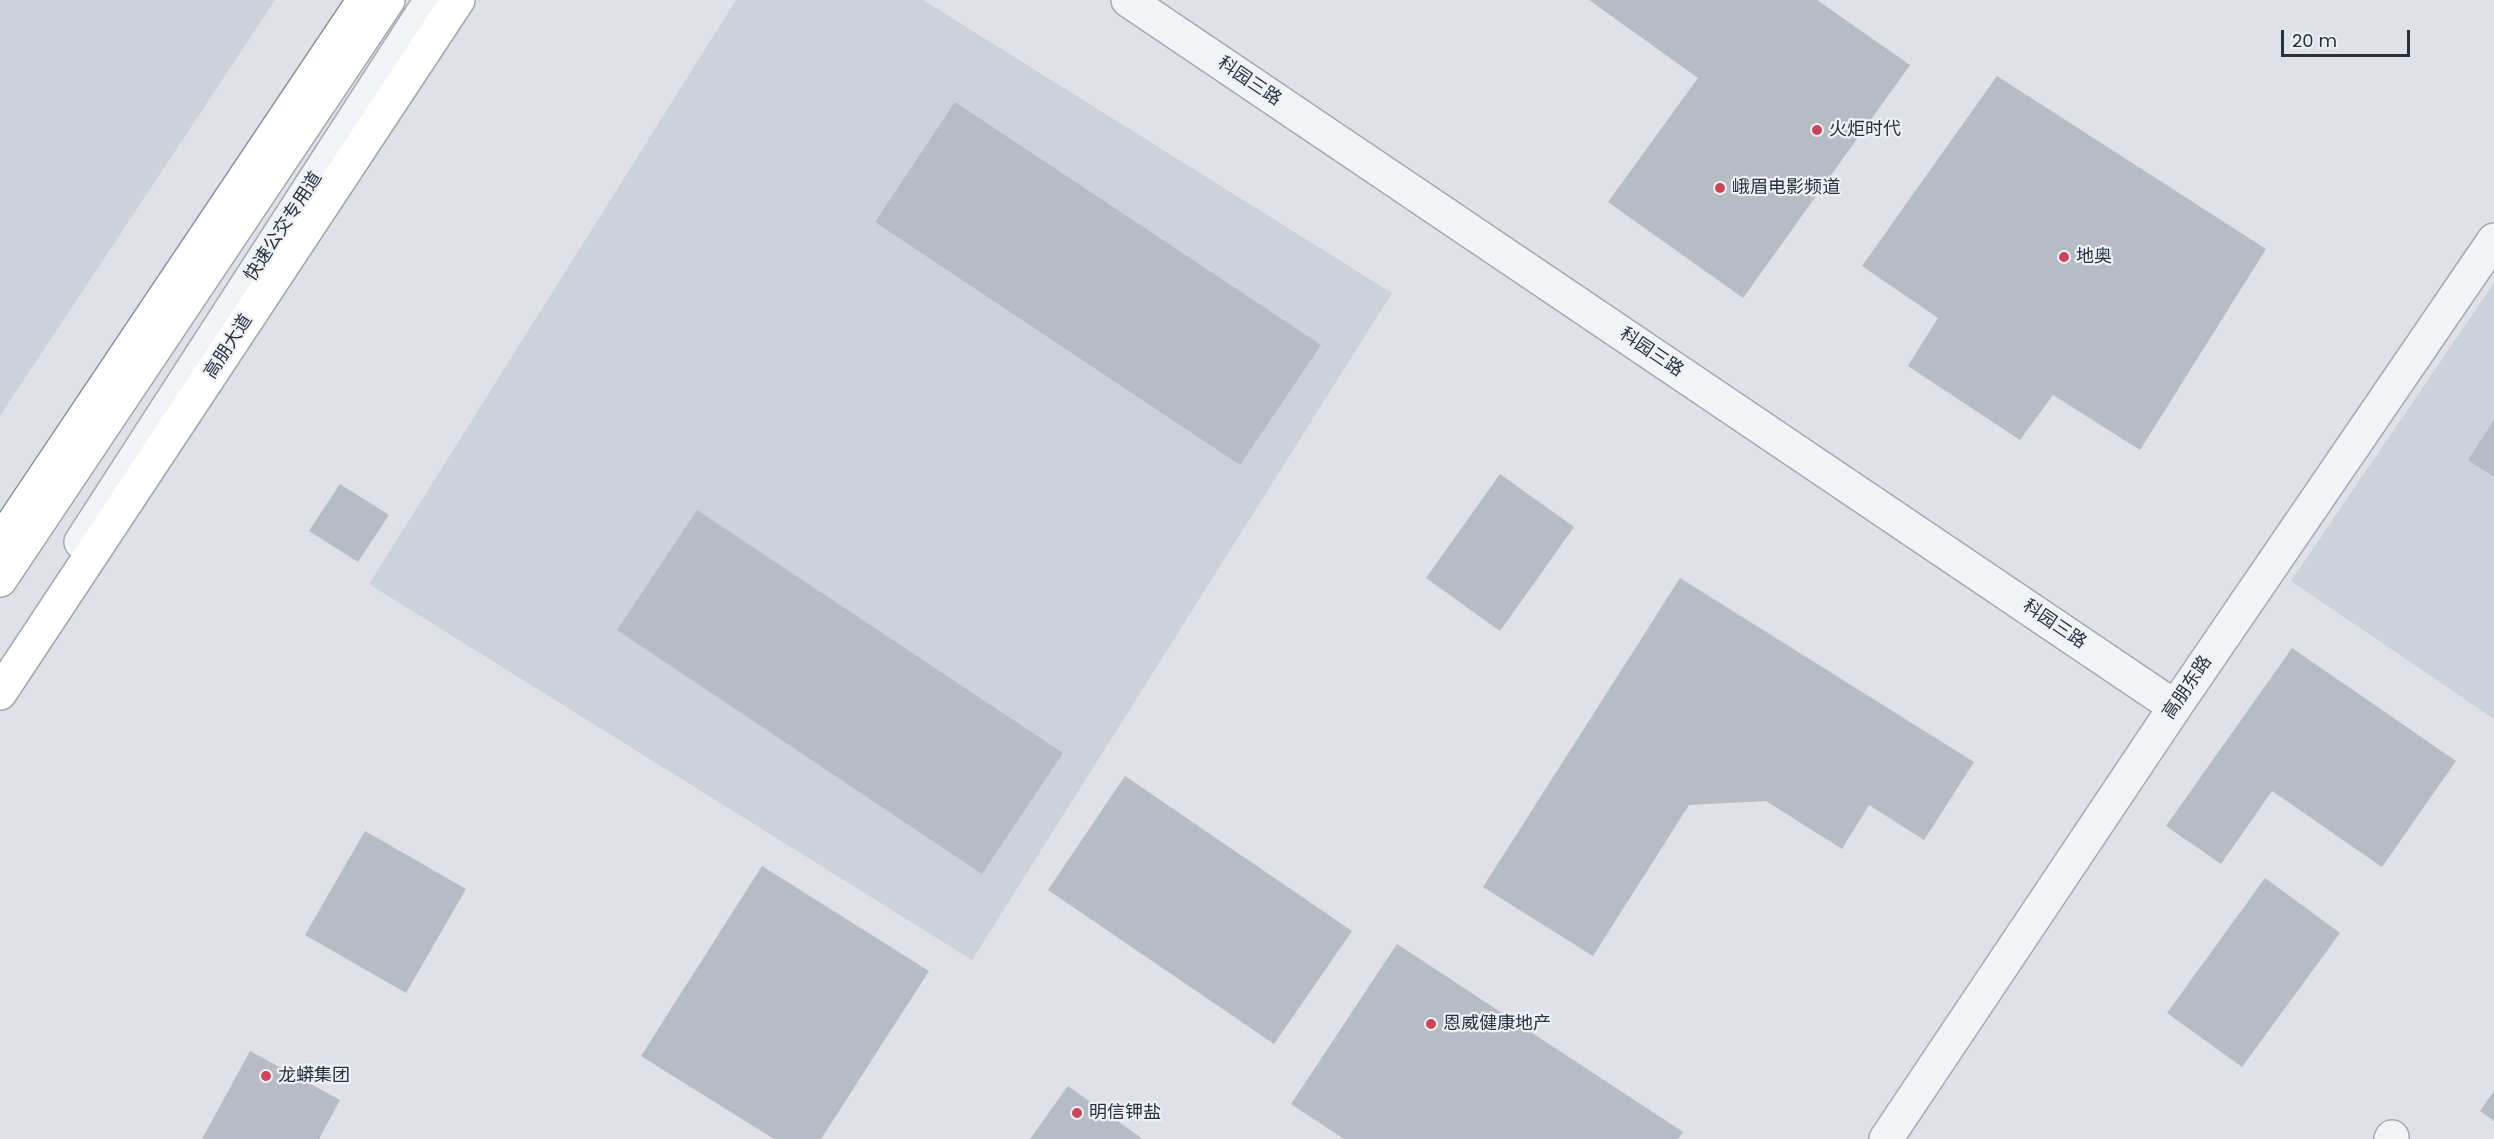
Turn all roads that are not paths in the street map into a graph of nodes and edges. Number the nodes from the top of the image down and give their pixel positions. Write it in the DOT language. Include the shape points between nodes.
graph roads {
  1 [pos="364,0"];
  2 [pos="387,0"];
  3 [pos="431,0"];
  4 [pos="458,0"];
  5 [pos="1128,0"];
  6 [pos="2494,240"];
  7 [pos="0,543"];
  8 [pos="0,580"];
  9 [pos="0,667"];
  10 [pos="0,693"];
  11 [pos="2175,707"];
  12 [pos="1887,1139"];
  1 -- 7 [label="main road"];
  2 -- 8 [label="main road"];
  3 -- 9 [label="street, 快速公交专用道"];
  4 -- 10 [label="main road, 高朋大道"];
  5 -- 11 [label="street, 科园三路"];
  6 -- 11 [label="street, 高朋东路"];
  11 -- 12 [label="street, 高朋东路"];
}
